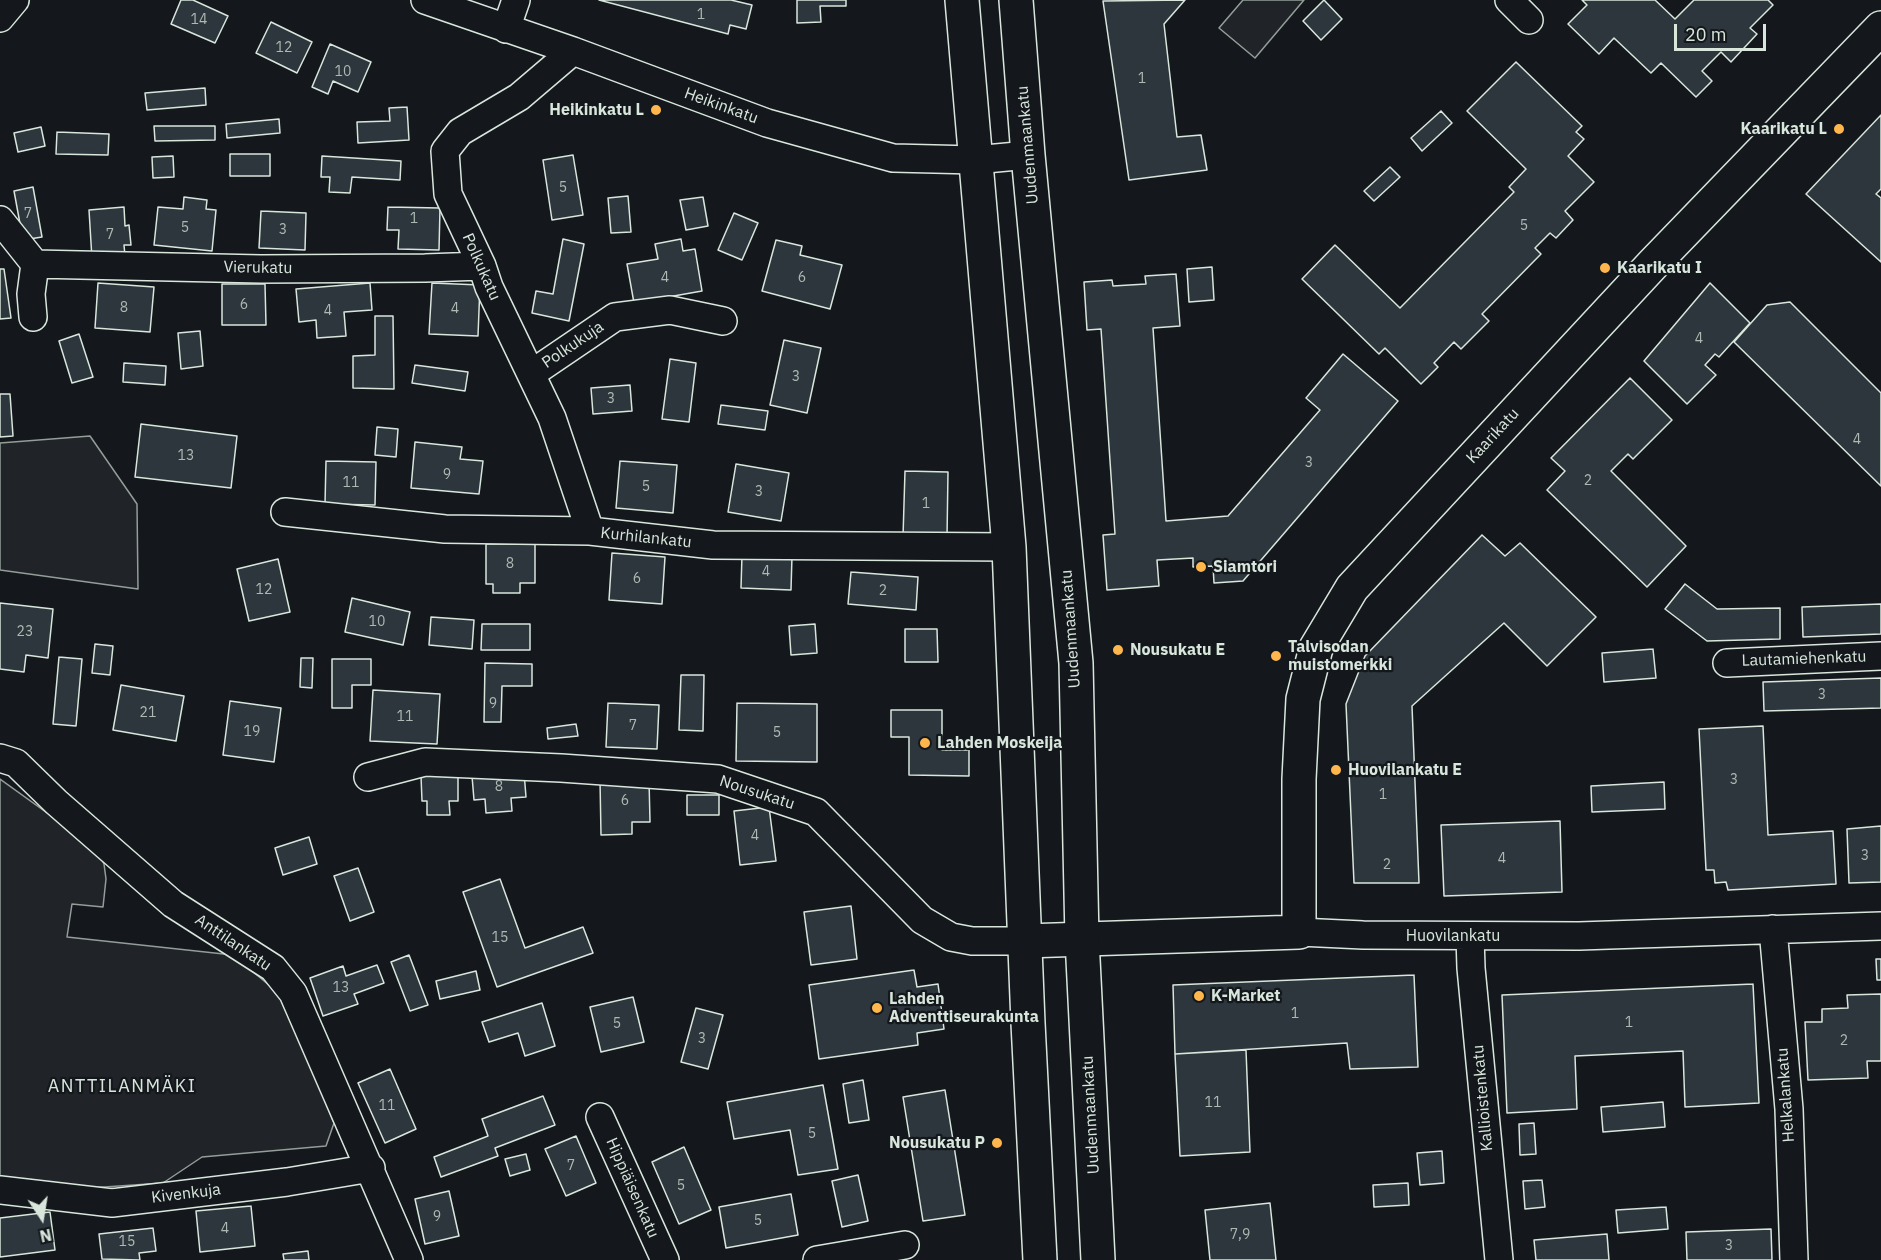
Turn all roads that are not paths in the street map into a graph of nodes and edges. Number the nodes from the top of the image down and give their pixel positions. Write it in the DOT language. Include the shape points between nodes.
graph roads {
  1 [pos="15,0"];
  2 [pos="425,0"];
  3 [pos="516,0"];
  4 [pos="962,0"];
  5 [pos="1016,0"];
  6 [pos="1509,0"];
  7 [pos="0,18"];
  8 [pos="1529,20"];
  9 [pos="1881,28"];
  10 [pos="506,29"];
  11 [pos="573,51"];
  12 [pos="1028,156"];
  13 [pos="975,160"];
  14 [pos="0,220"];
  15 [pos="35,264"];
  16 [pos="482,266"];
  17 [pos="33,317"];
  18 [pos="723,321"];
  19 [pos="531,374"];
  20 [pos="285,512"];
  21 [pos="591,531"];
  22 [pos="1009,546"];
  23 [pos="1881,656"];
  24 [pos="1727,663"];
  25 [pos="0,758"];
  26 [pos="368,777"];
  27 [pos="1881,926"];
  28 [pos="1773,930"];
  29 [pos="1299,932"];
  30 [pos="1470,936"];
  31 [pos="1082,939"];
  32 [pos="1025,941"];
  33 [pos="600,1117"];
  34 [pos="371,1168"];
  35 [pos="0,1190"];
  36 [pos="905,1245"];
  37 [pos="409,1260"];
  38 [pos="665,1260"];
  39 [pos="817,1260"];
  40 [pos="1040,1260"];
  41 [pos="1098,1260"];
  42 [pos="1499,1260"];
  43 [pos="1794,1260"];
  1 -- 7 [label="street"];
  2 -- 10 [label="street, Heikinkatu"];
  3 -- 10 [label="street"];
  4 -- 13 [label="main road"];
  5 -- 12 [label="main road, Uudenmaankatu"];
  6 -- 8 [label="street"];
  9 -- 29 [label="main road, Kaarikatu" via="1653,264 1352,588 1316,648 1303,699"];
  10 -- 11 [label="street, Heikinkatu"];
  11 -- 13 [label="street, Heikinkatu" via="767,123 893,158"];
  11 -- 16 [label="street, Polkukatu" via="519,97 460,132 445,151 448,194"];
  12 -- 13 [label="street, Heikinkatu"];
  12 -- 31 [label="main road, Uudenmaankatu" via="1076,663"];
  13 -- 22 [label="main road"];
  14 -- 15 [label="street"];
  15 -- 16 [label="street, Vierukatu" via="261,269"];
  15 -- 17 [label="street"];
  16 -- 19 [label="street, Polkukatu"];
  18 -- 19 [label="street, Polkukuja" via="670,310 615,317"];
  19 -- 21 [label="street, Polkukatu" via="552,418"];
  20 -- 21 [label="street, Kurhilankatu" via="446,529"];
  21 -- 22 [label="street, Kurhilankatu" via="713,545"];
  22 -- 32 [label="main road"];
  23 -- 24 [label="street, Lautamiehenkatu"];
  25 -- 34 [label="street, Anttilankatu" via="15,763 173,904 273,968 293,993"];
  26 -- 32 [label="street, Nousukatu" via="425,762 718,779 816,812 922,920 951,937 981,942"];
  27 -- 28 [label="street, Huovilankatu"];
  28 -- 30 [label="street, Huovilankatu"];
  28 -- 43 [label="street, Helkalankatu" via="1789,1109"];
  29 -- 30 [label="street, Huovilankatu"];
  29 -- 31 [label="main road, Huovilankatu"];
  30 -- 42 [label="street, Kallioistenkatu"];
  31 -- 32 [label="main road, Huovilankatu"];
  31 -- 41 [label="main road, Uudenmaankatu"];
  32 -- 40 [label="main road"];
  33 -- 38 [label="street, Hippiäisenkatu"];
  34 -- 35 [label="street, Kivenkuja" via="112,1203"];
  34 -- 37 [label="street, Anttilankatu"];
  36 -- 39 [label="street"];
}
